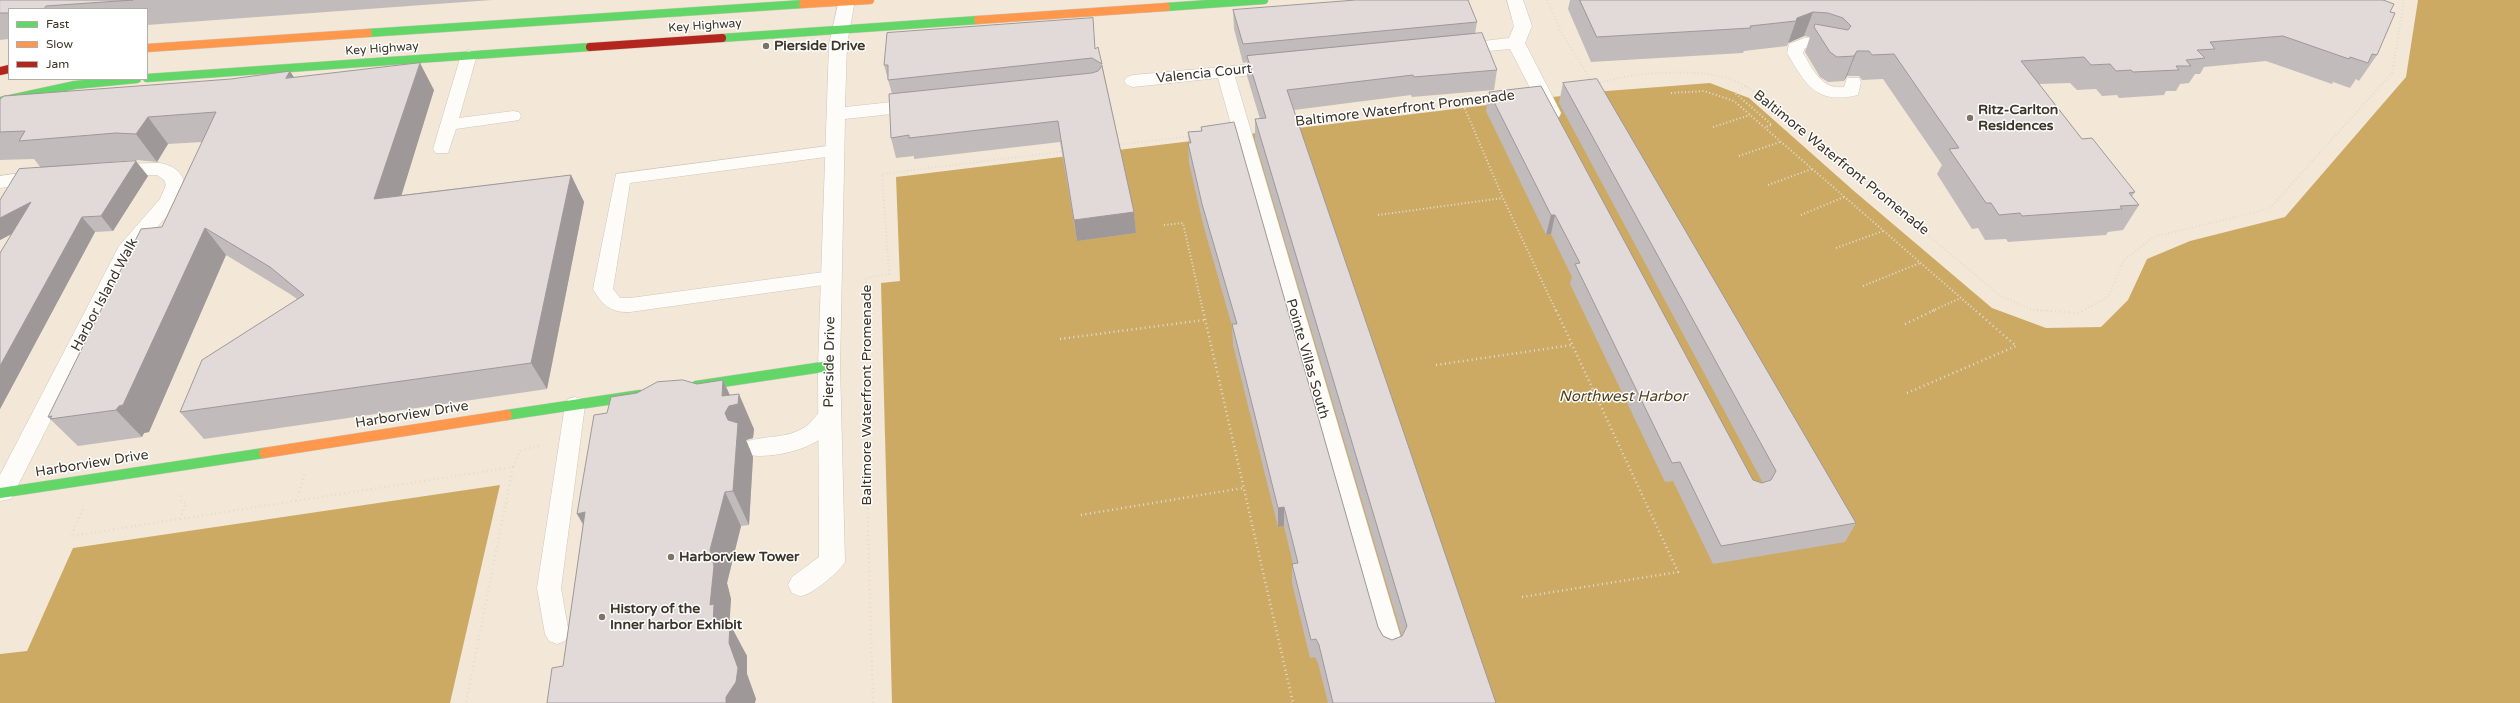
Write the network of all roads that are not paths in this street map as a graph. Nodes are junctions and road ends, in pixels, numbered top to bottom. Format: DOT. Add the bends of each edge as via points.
graph roads {
  1 [pos="870,0"];
  2 [pos="1264,0"];
  3 [pos="1515,0"];
  4 [pos="847,1"];
  5 [pos="841,29"];
  6 [pos="1516,43"];
  7 [pos="148,48"];
  8 [pos="1439,51"];
  9 [pos="1832,51"];
  10 [pos="469,55"];
  11 [pos="1296,65"];
  12 [pos="1225,72"];
  13 [pos="148,78"];
  14 [pos="126,80"];
  15 [pos="1133,81"];
  16 [pos="1853,82"];
  17 [pos="0,101"];
  18 [pos="937,103"];
  19 [pos="836,114"];
  20 [pos="513,116"];
  21 [pos="449,125"];
  22 [pos="1563,133"];
  23 [pos="442,149"];
  24 [pos="835,151"];
  25 [pos="91,172"];
  26 [pos="61,174"];
  27 [pos="0,182"];
  28 [pos="831,278"];
  29 [pos="829,366"];
  30 [pos="683,388"];
  31 [pos="651,393"];
  32 [pos="575,405"];
  33 [pos="830,412"];
  34 [pos="753,448"];
  35 [pos="2,493"];
  36 [pos="801,585"];
  37 [pos="557,634"];
  38 [pos="1390,645"];
  1 -- 4 [label="main road, Key Highway"];
  2 -- 5 [label="main road, Key Highway"];
  3 -- 6 [label="street" via="1523,26"];
  4 -- 5 [label="street, Pierside Drive"];
  4 -- 7 [label="main road, Key Highway"];
  5 -- 10 [label="main road, Key Highway"];
  5 -- 19 [label="street, Pierside Drive" via="838,44"];
  6 -- 8 [label="street"];
  6 -- 22 [label="street"];
  9 -- 16 [label="lane" via="1814,43 1800,43 1795,47 1795,52 1815,86 1826,92 1840,93 1852,91"];
  10 -- 13 [label="main road, Key Highway"];
  10 -- 21 [label="lane"];
  11 -- 12 [label="street, Valencia Court"];
  12 -- 15 [label="street, Valencia Court"];
  12 -- 38 [label="street, Pointe Villas South"];
  14 -- 17 [label="main road" via="75,85"];
  18 -- 19 [label="street"];
  19 -- 24 [label="street, Pierside Drive"];
  20 -- 21 [label="lane"];
  21 -- 23 [label="lane"];
  24 -- 28 [label="street, Pierside Drive"];
  24 -- 28 [label="lane" via="622,178 604,289 609,300 616,306"];
  25 -- 35 [label="street, Harbor Island Walk" via="160,169 174,176 176,186 168,202 129,246"];
  26 -- 27 [label="street"];
  28 -- 29 [label="street, Pierside Drive"];
  29 -- 30 [label="main road"];
  29 -- 33 [label="street, Pierside Drive"];
  31 -- 32 [label="main road, Harborview Drive"];
  32 -- 35 [label="main road, Harborview Drive"];
  32 -- 37 [label="lane" via="549,588"];
  33 -- 34 [label="lane" via="814,432 789,444"];
  33 -- 36 [label="street, Pierside Drive" via="832,562"];
}
